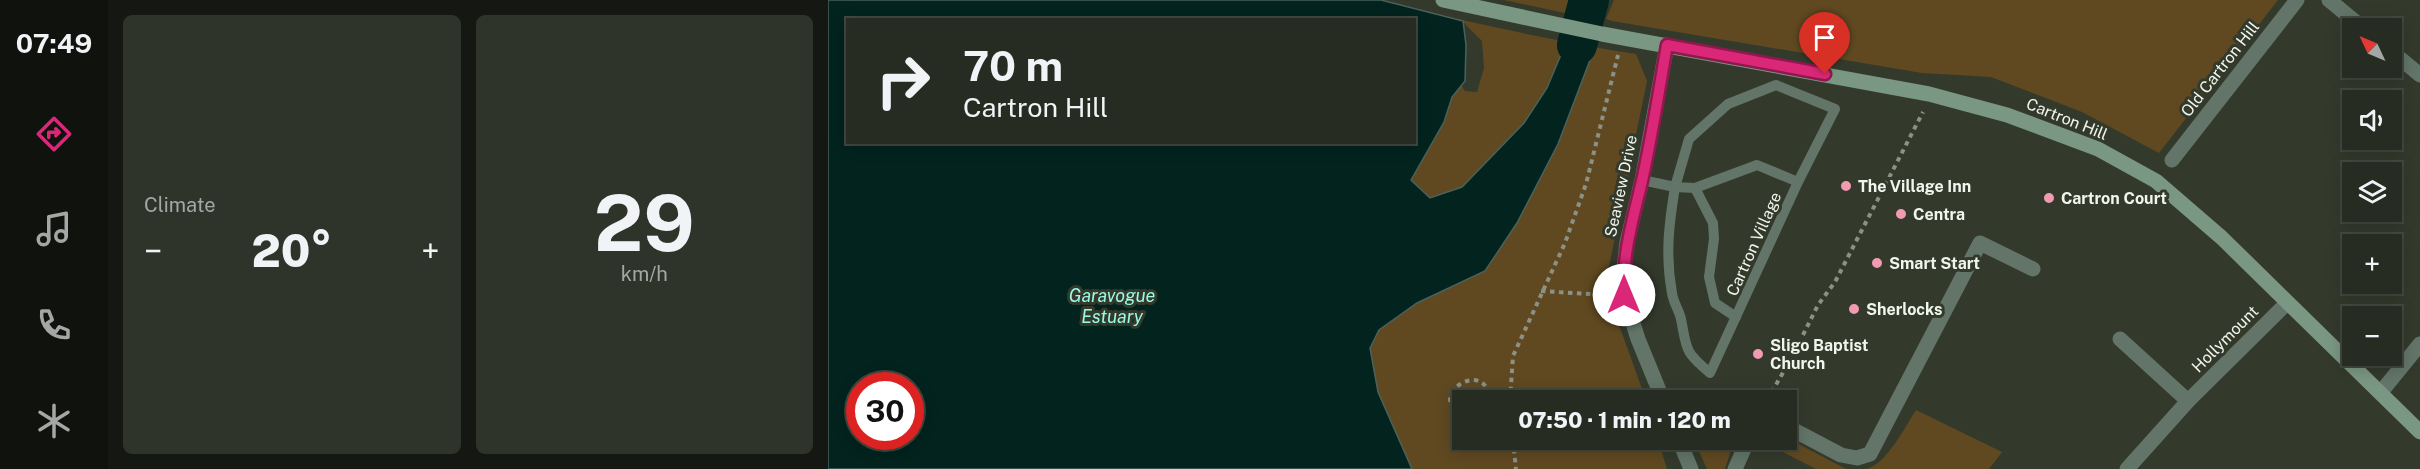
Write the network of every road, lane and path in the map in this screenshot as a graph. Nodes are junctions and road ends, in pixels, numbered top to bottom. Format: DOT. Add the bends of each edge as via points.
graph roads {
  1 [pos="1443,0"];
  2 [pos="2296,0"];
  3 [pos="2329,0"];
  4 [pos="2351,18"];
  5 [pos="1622,37"];
  6 [pos="1667,45"];
  7 [pos="2402,60"];
  8 [pos="2420,75"];
  9 [pos="1929,94"];
  10 [pos="2172,160"];
  11 [pos="1642,180"];
  12 [pos="1798,182"];
  13 [pos="1675,187"];
  14 [pos="1695,188"];
  15 [pos="2033,269"];
  16 [pos="1541,291"];
  17 [pos="1624,295"];
  18 [pos="2287,303"];
  19 [pos="1736,317"];
  20 [pos="1803,335"];
  21 [pos="2120,339"];
  22 [pos="2420,344"];
  23 [pos="1791,359"];
  24 [pos="1453,390"];
  25 [pos="1486,390"];
  26 [pos="1509,390"];
  27 [pos="1659,390"];
  28 [pos="1773,390"];
  29 [pos="2381,392"];
  30 [pos="2188,401"];
  31 [pos="1797,432"];
  32 [pos="2420,432"];
  33 [pos="1514,450"];
  34 [pos="1683,450"];
  35 [pos="1744,450"];
  36 [pos="1516,469"];
  37 [pos="1691,469"];
  38 [pos="1735,469"];
  39 [pos="2127,469"];
  1 -- 5 [label="main road, Cartron Hill"];
  2 -- 10 [label="street, Old Cartron Hill"];
  3 -- 4 [label="street"];
  5 -- 6 [label="main road, Cartron Hill"];
  5 -- 16 [label="path" via="1586,184 1565,243"];
  6 -- 9 [label="main road, Cartron Hill"];
  6 -- 11 [label="street, Seaview Drive"];
  7 -- 8 [label="street"];
  9 -- 18 [label="main road, Cartron Hill" via="2007,115 2098,149 2156,181 2222,238"];
  9 -- 20 [label="path" via="1923,114"];
  11 -- 13 [label="lane, Cartron Village"];
  11 -- 17 [label="street, Seaview Drive" via="1627,242"];
  12 -- 13 [label="lane, Cartron Village" via="1835,109 1776,85 1728,104 1689,139"];
  12 -- 14 [label="lane, Cartron Village" via="1757,165"];
  12 -- 19 [label="lane, Cartron Village"];
  13 -- 14 [label="lane, Cartron Village"];
  13 -- 19 [label="lane, Cartron Village" via="1667,233 1672,294 1692,358 1710,373"];
  14 -- 19 [label="lane, Cartron Village" via="1713,223 1709,277 1715,303"];
  15 -- 31 [label="street" via="1980,243 1870,454 1857,458 1841,454"];
  16 -- 17 [label="path"];
  16 -- 26 [label="path" via="1513,356"];
  17 -- 27 [label="street, Seaview Drive"];
  18 -- 29 [label="main road, Cartron Hill"];
  18 -- 30 [label="street, Hollymount"];
  21 -- 30 [label="street"];
  22 -- 29 [label="street"];
  23 -- 28 [label="path"];
  24 -- 25 [label="path" via="1468,380 1479,382"];
  29 -- 32 [label="main road, Cartron Hill"];
  30 -- 39 [label="street, Hollymount"];
  33 -- 36 [label="path"];
  34 -- 37 [label="street"];
  35 -- 38 [label="street"];
}
